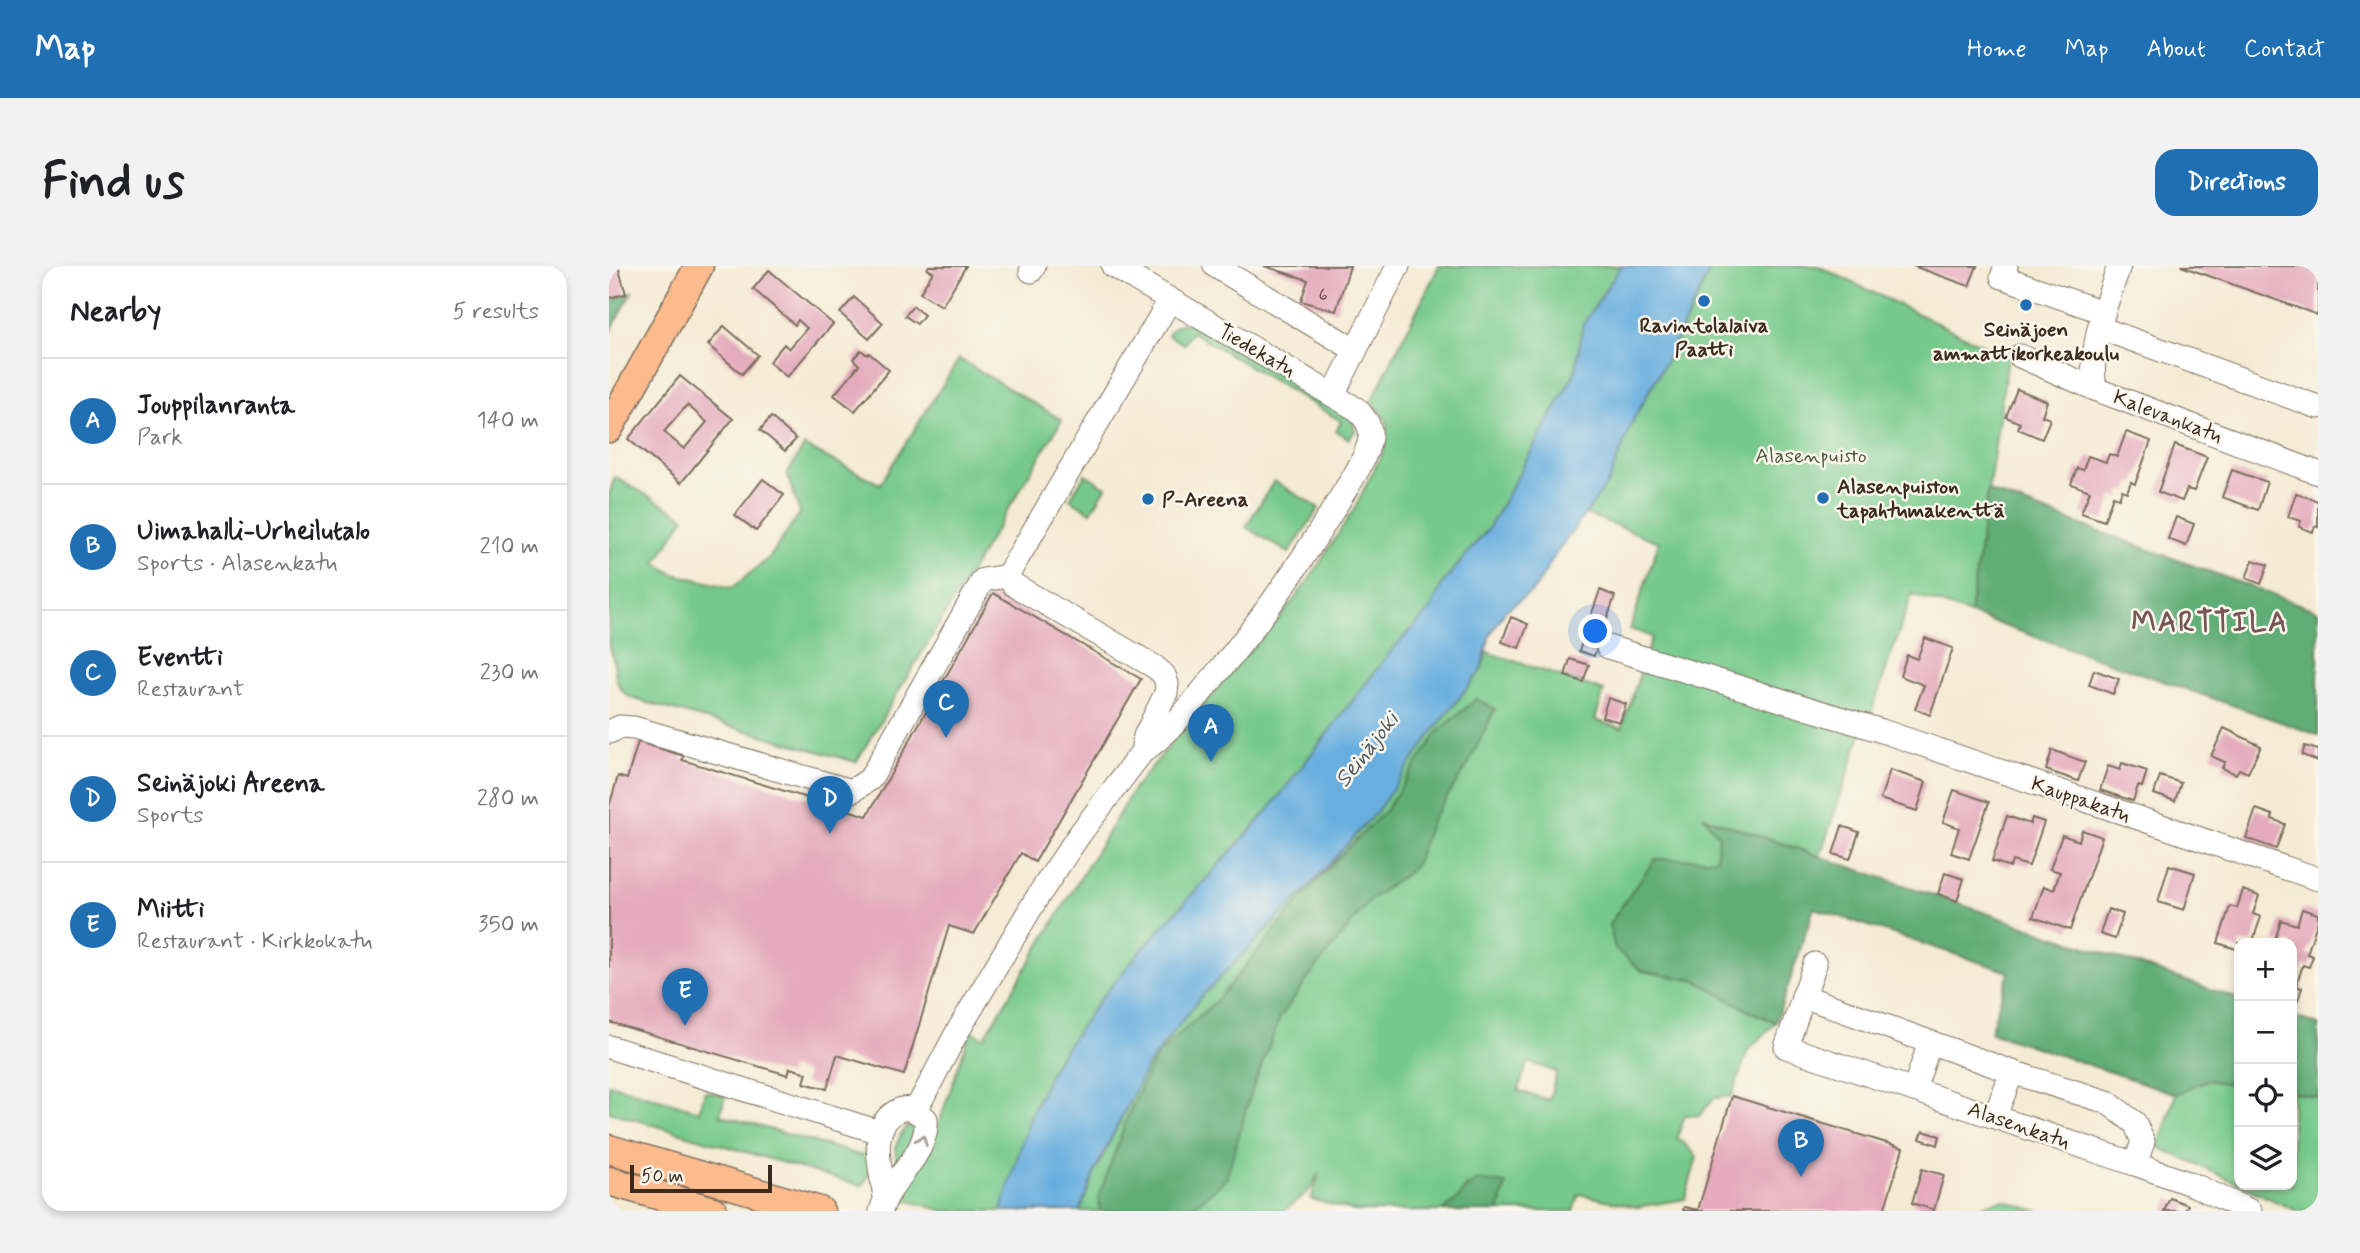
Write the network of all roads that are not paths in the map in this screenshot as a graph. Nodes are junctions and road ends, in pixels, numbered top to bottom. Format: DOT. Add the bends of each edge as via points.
graph roads {
  1 [pos="699,266"];
  2 [pos="1113,266"];
  3 [pos="1215,266"];
  4 [pos="1398,266"];
  5 [pos="2006,266"];
  6 [pos="2118,266"];
  7 [pos="1140,273"];
  8 [pos="1170,300"];
  9 [pos="2102,320"];
  10 [pos="1355,350"];
  11 [pos="2020,356"];
  12 [pos="2095,389"];
  13 [pos="1333,395"];
  14 [pos="2318,407"];
  15 [pos="609,428"];
  16 [pos="2318,473"];
  17 [pos="1007,576"];
  18 [pos="1608,648"];
  19 [pos="609,732"];
  20 [pos="1142,752"];
  21 [pos="2318,879"];
  22 [pos="1815,964"];
  23 [pos="1803,996"];
  24 [pos="1930,1042"];
  25 [pos="609,1047"];
  26 [pos="2012,1072"];
  27 [pos="1915,1090"];
  28 [pos="916,1110"];
  29 [pos="1995,1116"];
  30 [pos="879,1132"];
  31 [pos="609,1149"];
  32 [pos="2136,1164"];
  33 [pos="609,1181"];
  34 [pos="883,1204"];
  35 [pos="713,1211"];
  36 [pos="820,1211"];
  37 [pos="2250,1211"];
  1 -- 15 [label="main road"];
  2 -- 7 [label="street, Tiedekatu"];
  3 -- 10 [label="street"];
  4 -- 10 [label="street"];
  5 -- 9 [label="street" via="2002,276"];
  6 -- 9 [label="street"];
  7 -- 8 [label="street, Tiedekatu"];
  8 -- 13 [label="street, Tiedekatu"];
  8 -- 17 [label="street"];
  9 -- 12 [label="street" via="2094,359"];
  9 -- 14 [label="street"];
  10 -- 13 [label="street"];
  11 -- 12 [label="street, Kalevankatu"];
  12 -- 16 [label="street, Kalevankatu"];
  13 -- 20 [label="street, Tiedekatu" via="1358,410 1369,423 1371,436 1365,454 1317,537 1259,621 1202,693"];
  17 -- 19 [label="street" via="983,580 870,779 852,791 634,728"];
  17 -- 20 [label="street" via="1014,585 1164,675 1166,694"];
  18 -- 21 [label="street, Kauppakatu" via="1845,720"];
  20 -- 28 [label="street" via="1038,896"];
  22 -- 23 [label="street"];
  23 -- 24 [label="street"];
  23 -- 27 [label="street, Alasenkatu" via="1786,1047"];
  24 -- 26 [label="street"];
  24 -- 27 [label="street"];
  25 -- 30 [label="street"];
  26 -- 29 [label="street"];
  26 -- 32 [label="street" via="2107,1102 2134,1123 2143,1142"];
  27 -- 29 [label="street, Alasenkatu"];
  28 -- 30 [label="street" via="903,1108 891,1114"];
  34 -- 28 [label="street, one-way" via="927,1131 926,1119"];
  29 -- 32 [label="street, Alasenkatu"];
  30 -- 34 [label="street"];
  31 -- 36 [label="main road"];
  32 -- 37 [label="street, Alasenkatu"];
  33 -- 35 [label="main road"];
}
